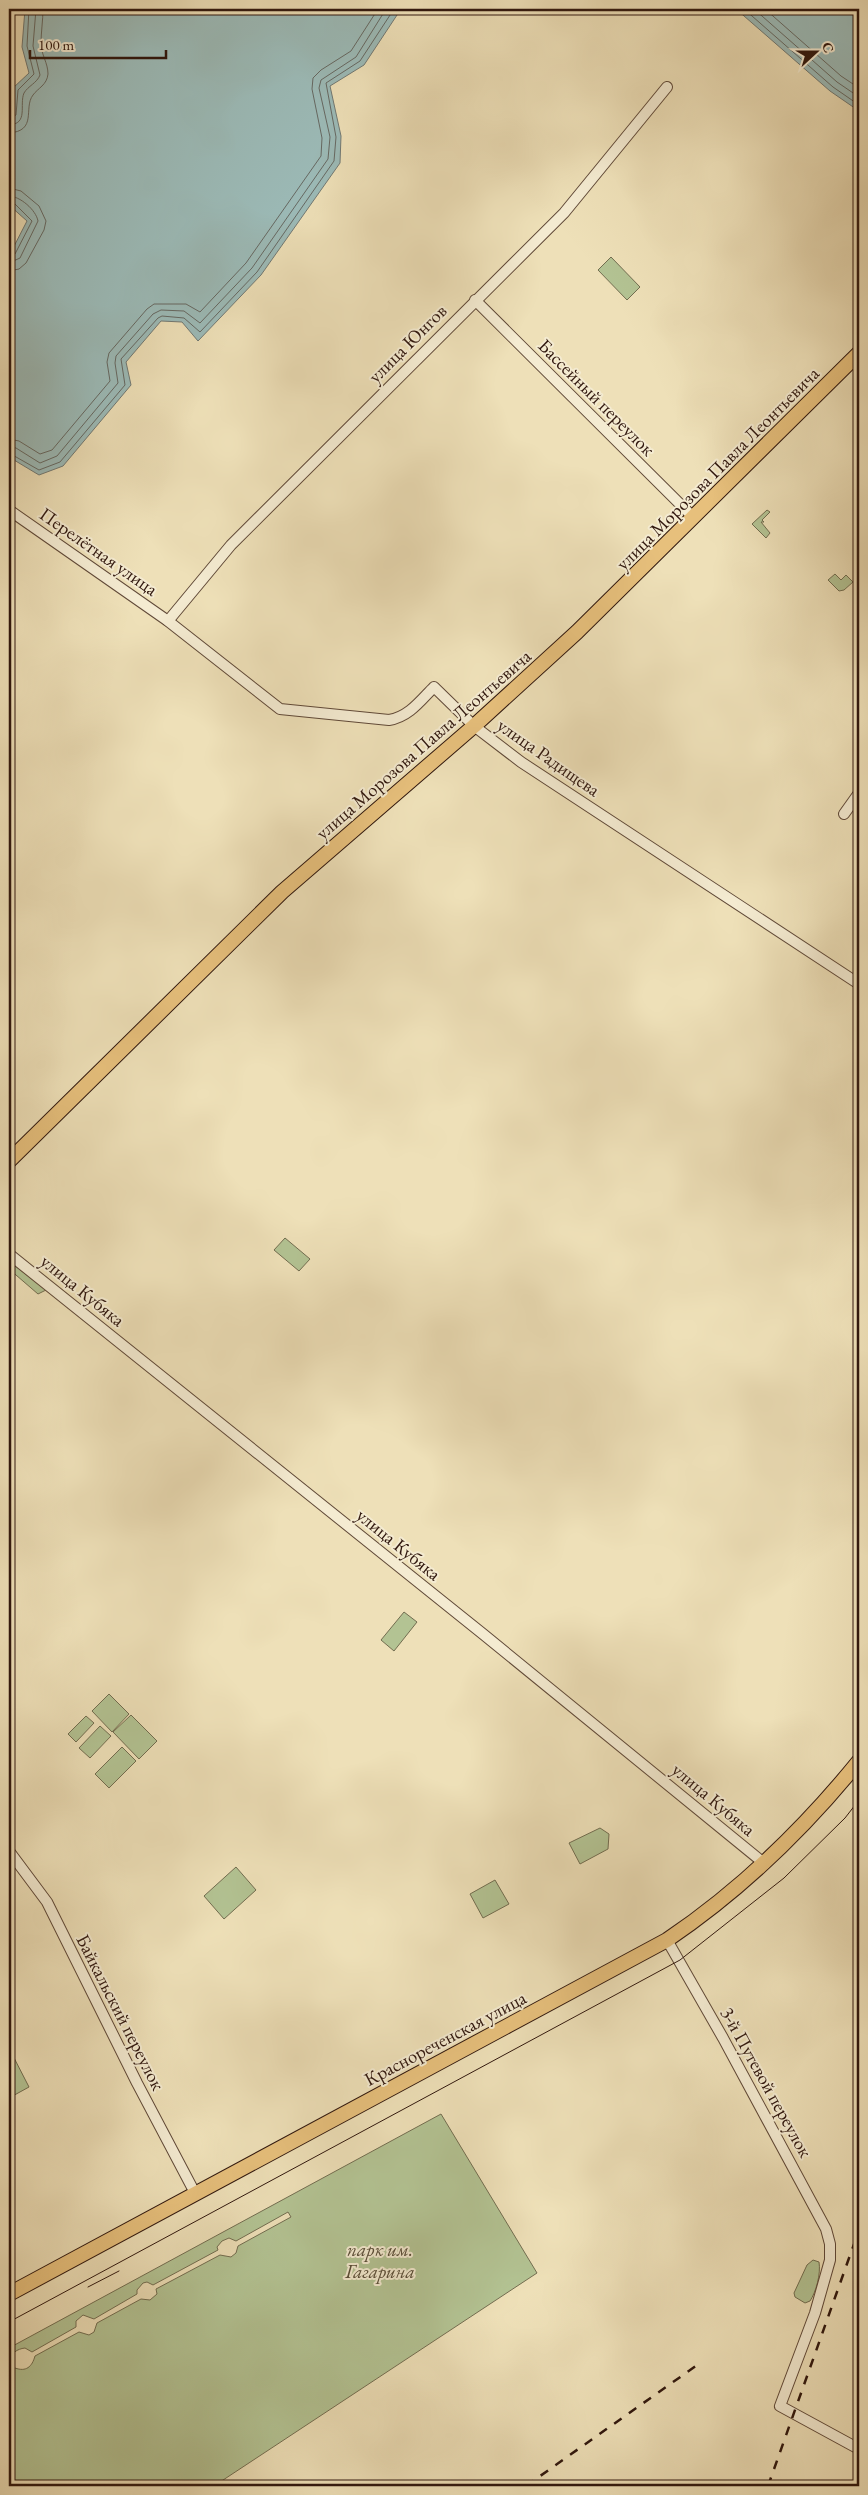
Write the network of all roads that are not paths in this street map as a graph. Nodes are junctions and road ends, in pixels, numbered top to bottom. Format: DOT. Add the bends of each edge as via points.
graph roads {
  1 [pos="667,86"];
  2 [pos="475,300"];
  3 [pos="859,353"];
  4 [pos="9,510"];
  5 [pos="694,518"];
  6 [pos="168,621"];
  7 [pos="474,726"];
  8 [pos="859,794"];
  9 [pos="844,814"];
  10 [pos="859,984"];
  11 [pos="9,1161"];
  12 [pos="9,1254"];
  13 [pos="859,1761"];
  14 [pos="9,1851"];
  15 [pos="765,1864"];
  16 [pos="667,1940"];
  17 [pos="194,2193"];
  18 [pos="9,2294"];
  19 [pos="859,2449"];
  1 -- 2 [label="street, улица Юнгов" via="564,213"];
  2 -- 5 [label="street, Бассейный переулок"];
  2 -- 6 [label="street, улица Юнгов" via="231,545"];
  3 -- 5 [label="main road, улица Морозова Павла Леонтьевича"];
  4 -- 6 [label="street, Перелётная улица"];
  5 -- 7 [label="main road, улица Морозова Павла Леонтьевича"];
  6 -- 7 [label="street, улица Радищева" via="280,709 390,720 404,716 434,687"];
  7 -- 10 [label="street, улица Радищева" via="521,762"];
  7 -- 11 [label="main road, улица Морозова Павла Леонтьевича" via="282,892"];
  8 -- 9 [label="street"];
  12 -- 15 [label="street, улица Кубяка"];
  13 -- 15 [label="main road, Краснореченская улица" via="828,1799"];
  14 -- 17 [label="street, Байкальский переулок" via="47,1902"];
  15 -- 16 [label="main road, Краснореченская улица" via="706,1913"];
  16 -- 17 [label="main road, Краснореченская улица"];
  16 -- 19 [label="street, 3-й Путевой переулок" via="767,2118 826,2229 830,2244 830,2260 814,2313 780,2406"];
  17 -- 18 [label="main road, Краснореченская улица"];
}
